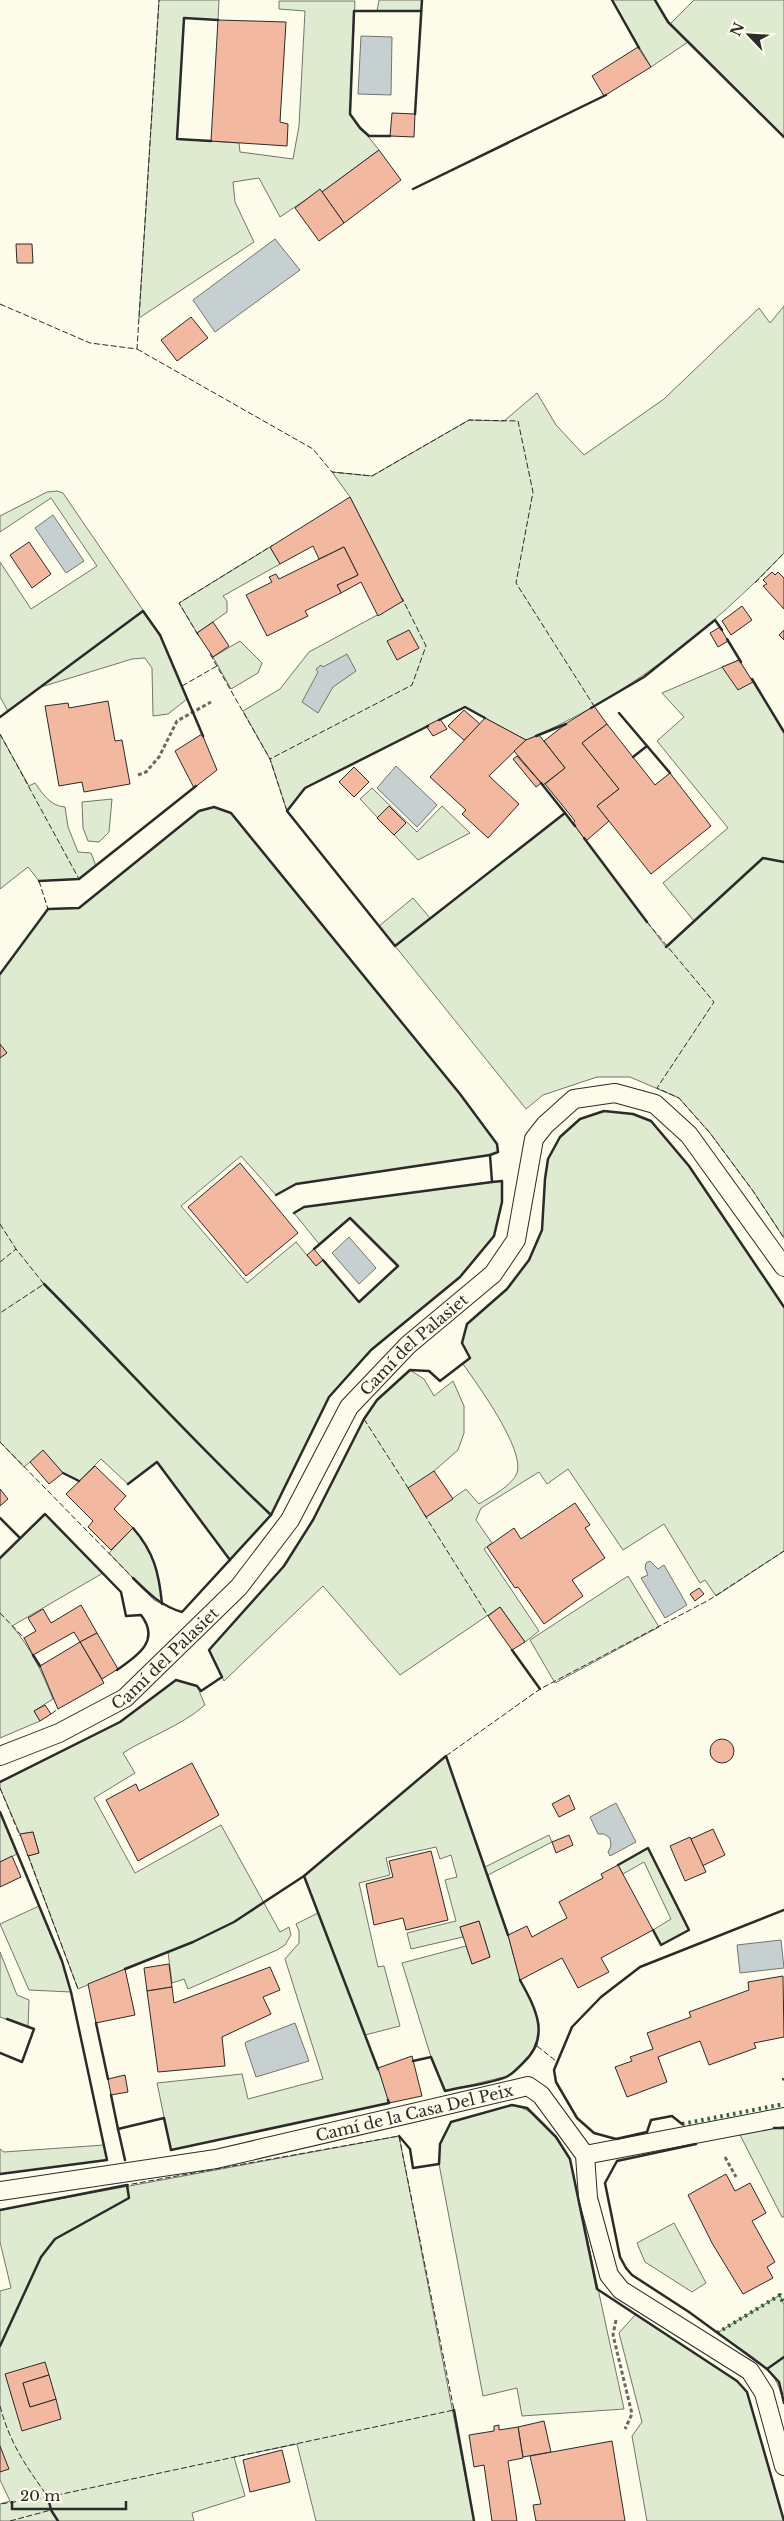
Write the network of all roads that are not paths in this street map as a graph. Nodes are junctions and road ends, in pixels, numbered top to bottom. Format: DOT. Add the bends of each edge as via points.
graph roads {
  1 [pos="784,1268"];
  2 [pos="0,1756"];
  3 [pos="784,2117"];
  4 [pos="586,2155"];
  5 [pos="0,2191"];
  6 [pos="784,2466"];
  1 -- 2 [label="lane, Camí del Palasiet" via="689,1135 655,1104 615,1093 574,1100 534,1139 516,1240 493,1274 408,1345 349,1407 290,1520 239,1587 125,1698 59,1733"];
  3 -- 4 [label="lane"];
  4 -- 5 [label="lane, Camí de la Casa Del Peix" via="541,2096 528,2086 216,2159"];
  4 -- 6 [label="lane" via="588,2198 609,2275 622,2290 750,2371 764,2393"];
}
